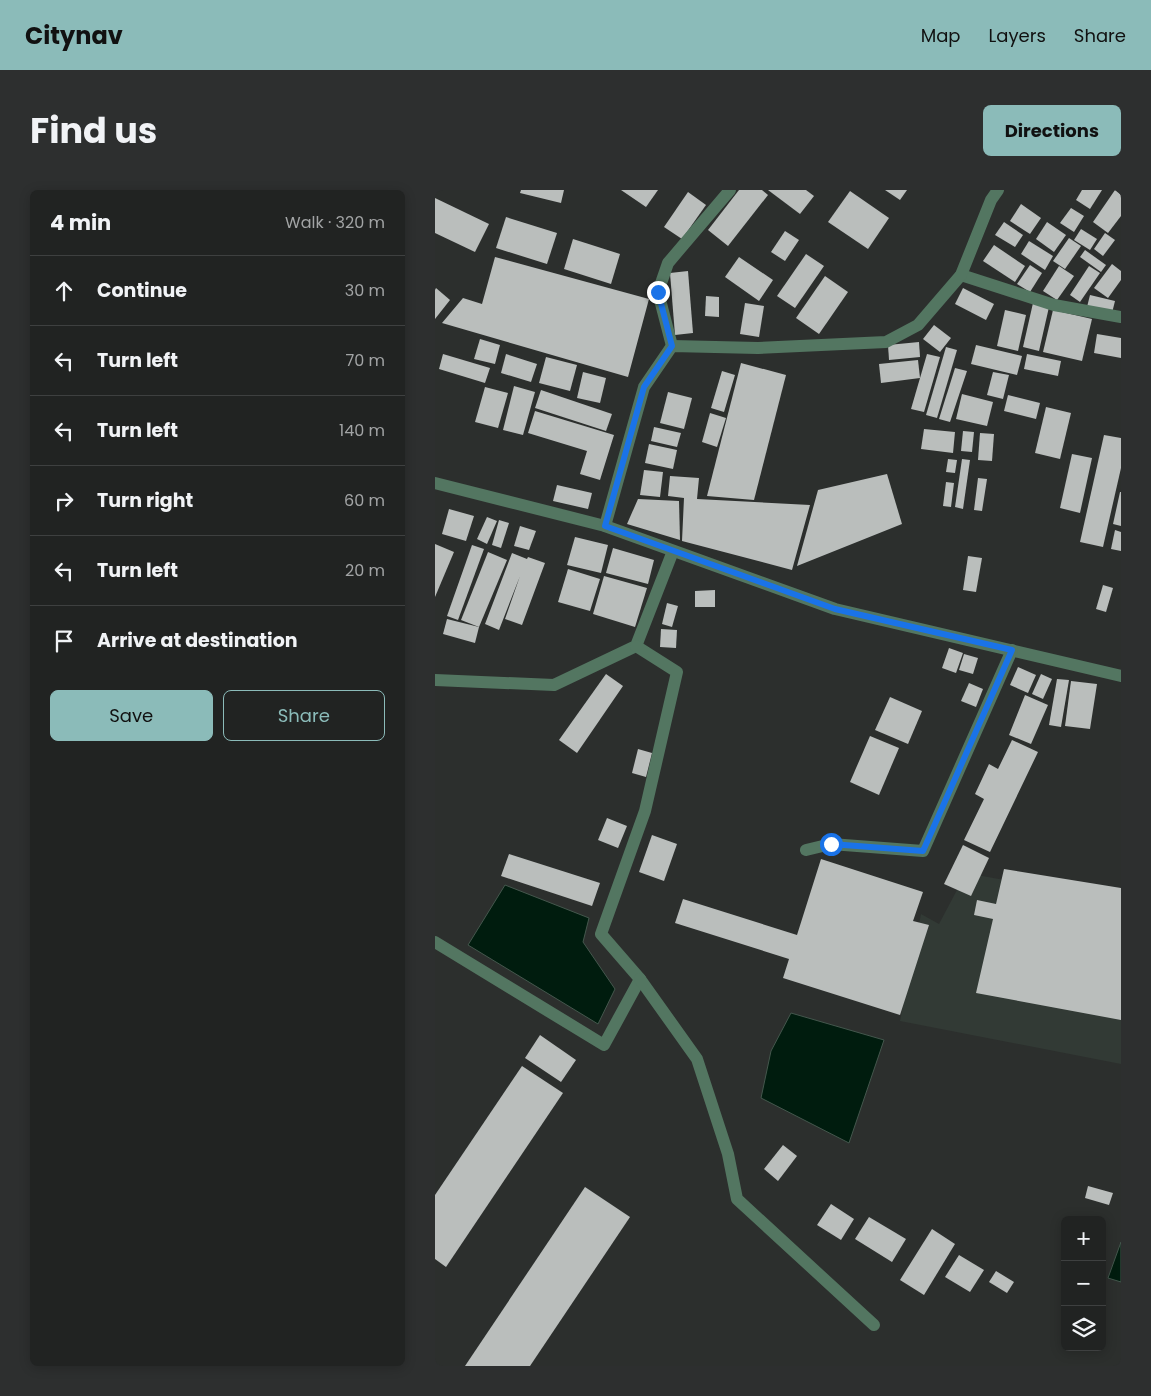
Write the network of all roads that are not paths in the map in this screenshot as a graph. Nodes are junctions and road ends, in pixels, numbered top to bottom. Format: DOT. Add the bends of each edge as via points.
graph roads {
  1 [pos="730,190"];
  2 [pos="998,190"];
  3 [pos="961,275"];
  4 [pos="1121,317"];
  5 [pos="672,346"];
  6 [pos="435,483"];
  7 [pos="605,526"];
  8 [pos="673,550"];
  9 [pos="636,646"];
  10 [pos="1012,650"];
  11 [pos="1121,676"];
  12 [pos="435,680"];
  13 [pos="806,850"];
  14 [pos="435,942"];
  15 [pos="640,980"];
  16 [pos="874,1325"];
  1 -- 5 [label="street" via="668,263 658,292"];
  2 -- 3 [label="street"];
  3 -- 4 [label="street" via="1054,305"];
  3 -- 5 [label="street" via="918,325 886,342 758,348"];
  5 -- 7 [label="street" via="644,387"];
  6 -- 7 [label="street"];
  7 -- 8 [label="street"];
  8 -- 9 [label="street"];
  8 -- 10 [label="street" via="835,609"];
  9 -- 12 [label="street" via="554,685"];
  9 -- 15 [label="street" via="677,672 645,811 601,934"];
  10 -- 11 [label="street"];
  10 -- 13 [label="street" via="923,851 831,844"];
  14 -- 15 [label="street" via="604,1045"];
  15 -- 16 [label="street" via="697,1059 728,1154 737,1199"];
}
